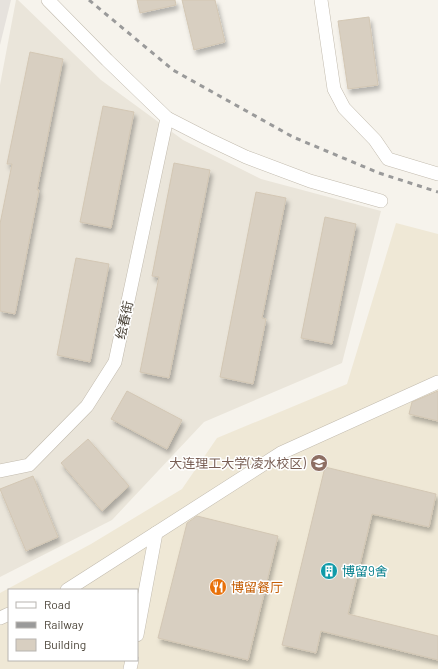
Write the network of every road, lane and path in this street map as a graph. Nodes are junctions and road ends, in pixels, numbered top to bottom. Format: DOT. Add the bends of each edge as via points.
graph roads {
  1 [pos="48,0"];
  2 [pos="321,0"];
  3 [pos="167,118"];
  4 [pos="438,174"];
  5 [pos="381,201"];
  6 [pos="438,382"];
  7 [pos="0,471"];
  8 [pos="156,533"];
  9 [pos="69,589"];
  10 [pos="138,630"];
  1 -- 3 [label="street"];
  2 -- 4 [label="street" via="334,89 344,108 375,140 388,159"];
  3 -- 5 [label="street" via="246,157 310,181"];
  3 -- 7 [label="street, 绘春街" via="115,362 87,406 29,465"];
  6 -- 8 [label="street" via="281,453"];
  8 -- 9 [label="street"];
  8 -- 10 [label="street"];
}
